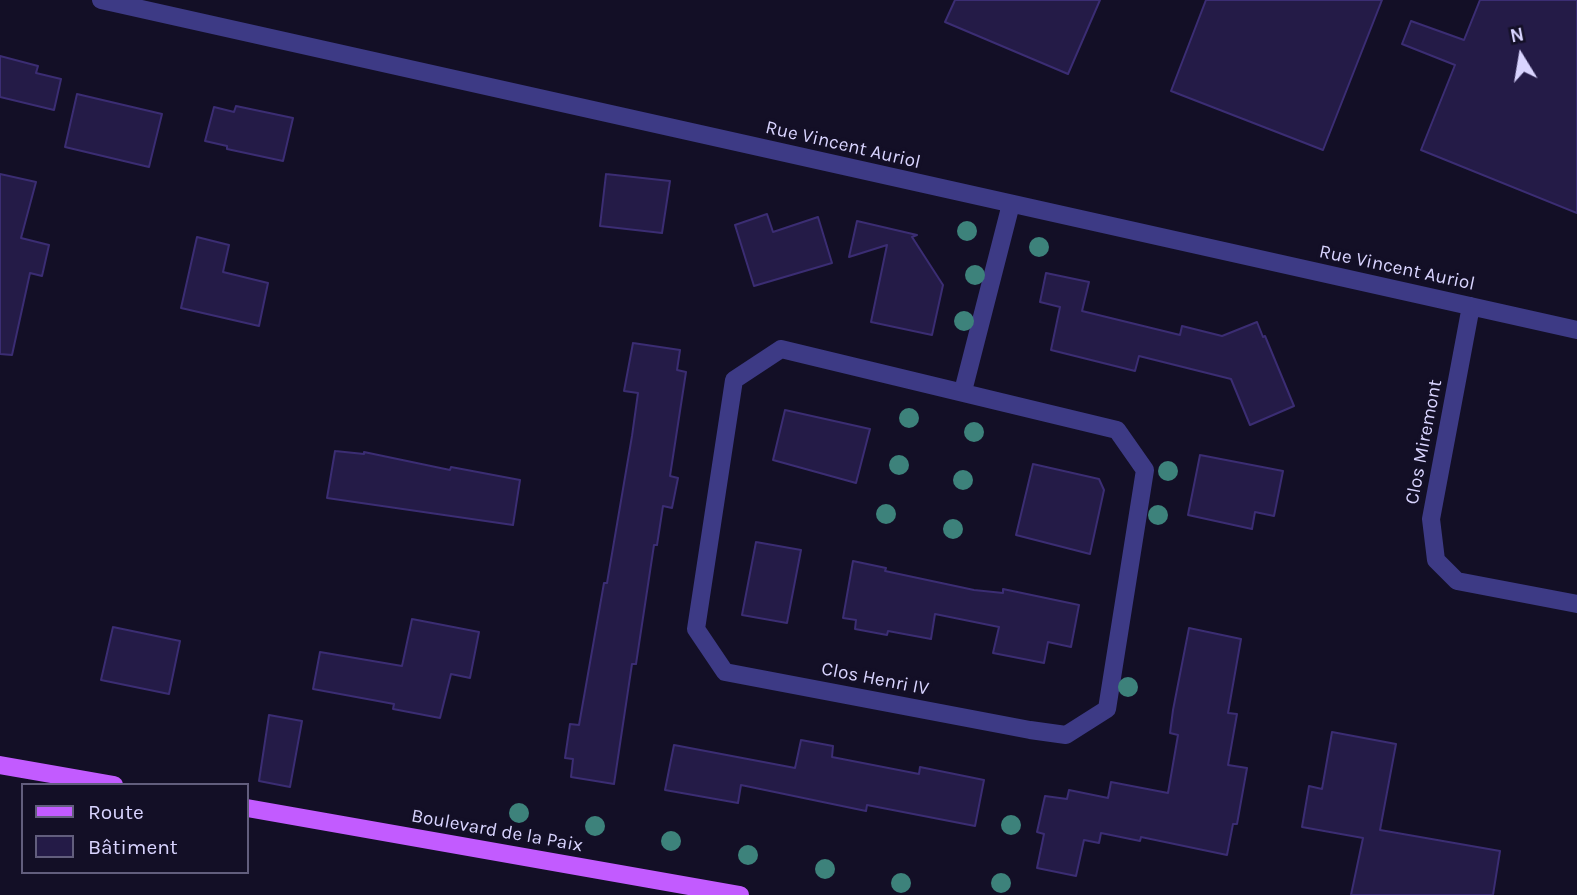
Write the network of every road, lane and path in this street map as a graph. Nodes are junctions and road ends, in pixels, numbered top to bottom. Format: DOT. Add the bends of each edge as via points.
graph roads {
  1 [pos="101,0"];
  2 [pos="1011,204"];
  3 [pos="1471,306"];
  4 [pos="1577,330"];
  5 [pos="963,391"];
  6 [pos="1577,604"];
  7 [pos="0,765"];
  8 [pos="103,783"];
  9 [pos="248,808"];
  10 [pos="740,895"];
  1 -- 2 [label="street, Rue Vincent Auriol"];
  2 -- 3 [label="street, Rue Vincent Auriol"];
  2 -- 5 [label="street"];
  3 -- 4 [label="street, Rue Vincent Auriol"];
  3 -- 6 [label="street, Clos Miremont" via="1431,519 1436,560 1457,581"];
  5 -- 5 [label="street, Clos Henri IV" via="781,349 734,380 696,629 725,672 1066,735 1107,709 1145,470 1117,430"];
  7 -- 8 [label="main road"];
  9 -- 10 [label="main road, Boulevard de la Paix"];
}
